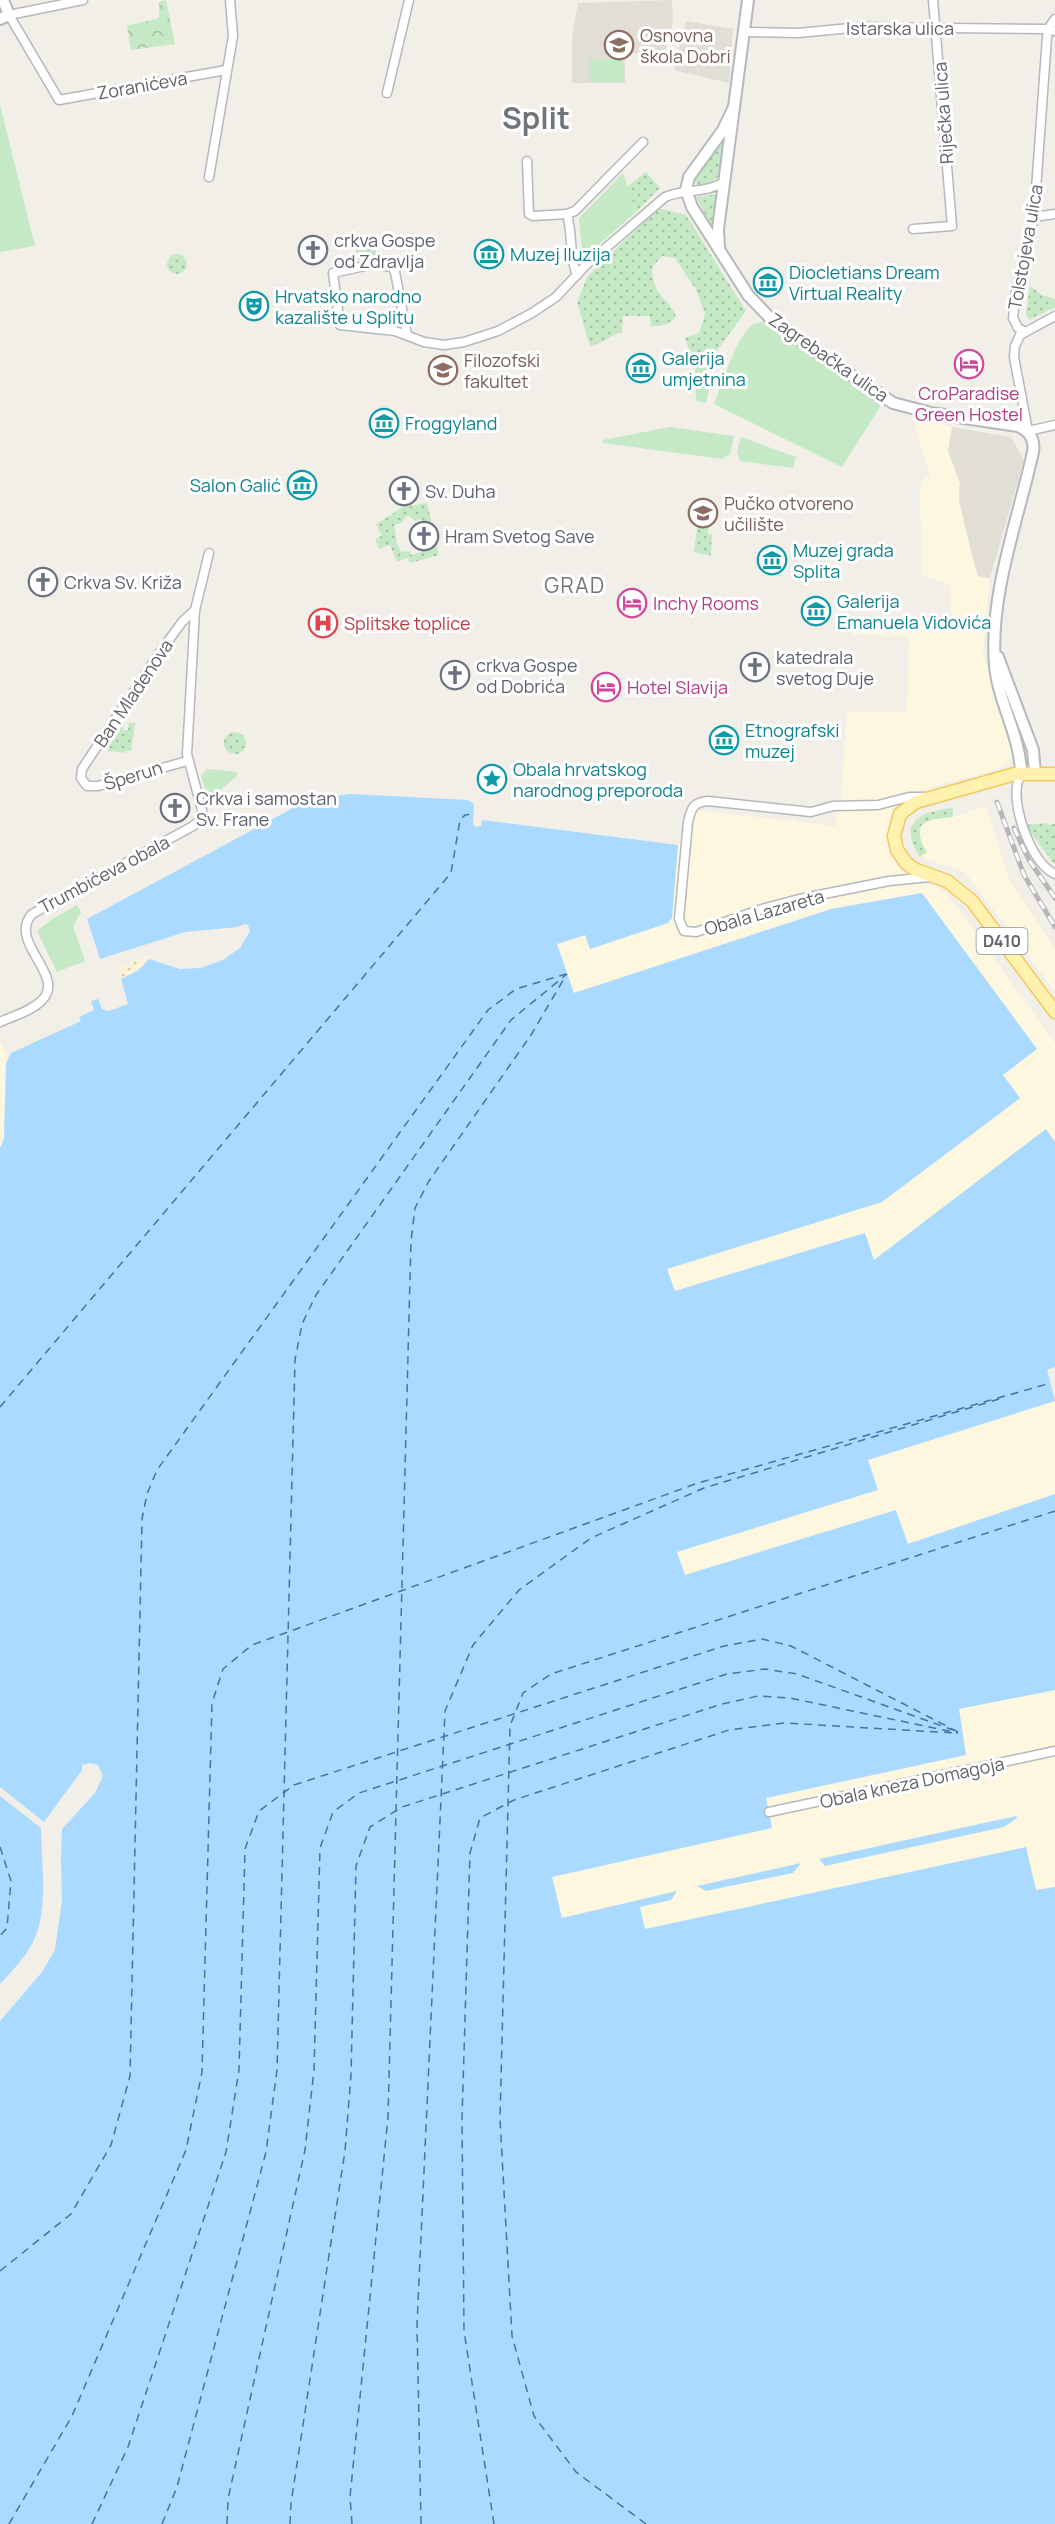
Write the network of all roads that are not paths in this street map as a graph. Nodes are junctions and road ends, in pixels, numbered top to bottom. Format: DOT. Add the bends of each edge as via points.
graph roads {
  1 [pos="3,0"];
  2 [pos="83,0"];
  3 [pos="230,0"];
  4 [pos="409,0"];
  5 [pos="748,0"];
  6 [pos="933,0"];
  7 [pos="4,17"];
  8 [pos="1055,19"];
  9 [pos="937,28"];
  10 [pos="1052,30"];
  11 [pos="744,32"];
  12 [pos="226,70"];
  13 [pos="387,93"];
  14 [pos="733,109"];
  15 [pos="643,142"];
  16 [pos="527,161"];
  17 [pos="210,177"];
  18 [pos="724,182"];
  19 [pos="686,190"];
  20 [pos="567,214"];
  21 [pos="1055,214"];
  22 [pos="1034,218"];
  23 [pos="913,229"];
  24 [pos="720,255"];
  25 [pos="578,275"];
  26 [pos="1055,316"];
  27 [pos="1024,331"];
  28 [pos="407,335"];
  29 [pos="1055,425"];
  30 [pos="1028,431"];
  31 [pos="209,553"];
  32 [pos="195,610"];
  33 [pos="995,649"];
  34 [pos="187,760"];
  35 [pos="1022,773"];
  36 [pos="1035,773"];
  37 [pos="1055,774"];
  38 [pos="82,781"];
  39 [pos="932,797"];
  40 [pos="1055,874"];
  41 [pos="941,878"];
  42 [pos="1055,1012"];
  43 [pos="0,1022"];
  44 [pos="1055,1751"];
  45 [pos="769,1812"];
  1 -- 7 [label="street"];
  2 -- 7 [label="street"];
  3 -- 12 [label="street" via="234,26"];
  4 -- 13 [label="street"];
  5 -- 11 [label="street"];
  6 -- 9 [label="street, Riječka ulica"];
  7 -- 12 [label="street, Zoranićeva" via="59,100"];
  8 -- 10 [label="street"];
  9 -- 10 [label="street, Istarska ulica"];
  9 -- 11 [label="street, Istarska ulica"];
  9 -- 23 [label="street, Riječka ulica" via="952,226"];
  10 -- 22 [label="street, Tolstojeva ulica"];
  11 -- 14 [label="street"];
  12 -- 17 [label="street"];
  14 -- 18 [label="street"];
  14 -- 19 [label="street" via="723,130 689,177"];
  15 -- 20 [label="street" via="581,207"];
  16 -- 20 [label="street" via="529,214"];
  18 -- 19 [label="street" via="707,189"];
  18 -- 24 [label="street" via="718,229"];
  19 -- 24 [label="street, Zagrebačka ulica"];
  19 -- 25 [label="street" via="660,200"];
  20 -- 25 [label="street"];
  21 -- 22 [label="street"];
  22 -- 27 [label="street, Tolstojeva ulica" via="1013,318"];
  24 -- 30 [label="street, Zagrebačka ulica" via="747,295 771,319 893,403 931,413 1012,424"];
  25 -- 28 [label="street" via="545,305 486,336 444,345"];
  26 -- 27 [label="street"];
  27 -- 30 [label="street, Tolstojeva ulica" via="1017,340 1014,357"];
  28 -- 28 [label="street" via="394,269 382,264 333,273 340,325"];
  29 -- 30 [label="street"];
  30 -- 33 [label="street" via="1034,448 998,605"];
  31 -- 32 [label="street"];
  32 -- 34 [label="street"];
  32 -- 38 [label="street, Ban Mladenova" via="182,622 82,769"];
  33 -- 35 [label="street" via="996,673 1019,747"];
  33 -- 36 [label="street" via="1027,733"];
  34 -- 38 [label="street, Šperun" via="98,786 87,786"];
  34 -- 43 [label="street, Trumbićeva obala" via="203,815 199,822 27,919 25,932 48,980 47,995"];
  35 -- 36 [label="main road, D410"];
  35 -- 39 [label="main road, D410"];
  35 -- 40 [label="street" via="1017,786 1020,820 1042,864"];
  36 -- 37 [label="main road, D410"];
  39 -- 41 [label="main road, D410" via="903,810 896,825 895,841 899,855 910,867"];
  39 -- 41 [label="street, Obala Lazareta" via="909,797 878,805 833,806 811,812 699,802 690,811 681,926 687,932 699,932 765,908 817,895 909,878"];
  41 -- 42 [label="main road, D410" via="972,901"];
  44 -- 45 [label="street, Obala kneza Domagoja"];
}
